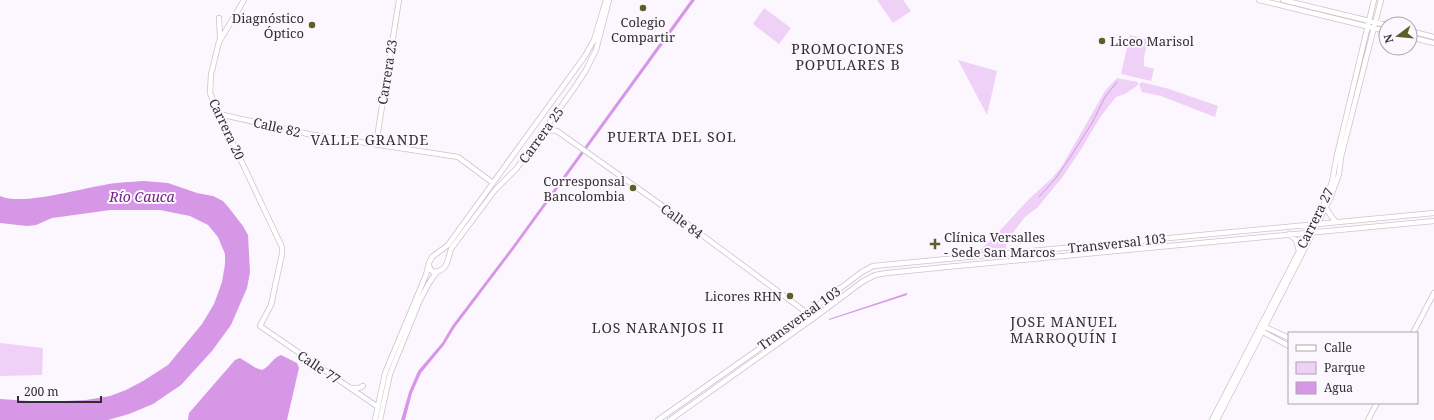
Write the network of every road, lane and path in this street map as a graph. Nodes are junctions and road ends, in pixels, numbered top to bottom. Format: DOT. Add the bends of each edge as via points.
graph roads {
  1 [pos="244,0"];
  2 [pos="399,0"];
  3 [pos="606,0"];
  4 [pos="609,0"];
  5 [pos="1259,0"];
  6 [pos="1283,0"];
  7 [pos="1374,0"];
  8 [pos="1381,0"];
  9 [pos="219,18"];
  10 [pos="1369,24"];
  11 [pos="1374,25"];
  12 [pos="1378,25"];
  13 [pos="1378,27"];
  14 [pos="1418,33"];
  15 [pos="1434,37"];
  16 [pos="1418,39"];
  17 [pos="220,40"];
  18 [pos="1434,43"];
  19 [pos="566,81"];
  20 [pos="575,87"];
  21 [pos="219,114"];
  22 [pos="554,117"];
  23 [pos="557,131"];
  24 [pos="543,132"];
  25 [pos="376,144"];
  26 [pos="514,154"];
  27 [pos="522,161"];
  28 [pos="493,183"];
  29 [pos="1326,208"];
  30 [pos="1434,213"];
  31 [pos="1434,221"];
  32 [pos="1336,222"];
  33 [pos="1328,223"];
  34 [pos="1316,224"];
  35 [pos="1330,231"];
  36 [pos="1311,232"];
  37 [pos="1289,234"];
  38 [pos="1156,240"];
  39 [pos="1144,241"];
  40 [pos="1157,247"];
  41 [pos="1146,248"];
  42 [pos="440,252"];
  43 [pos="1299,252"];
  44 [pos="448,257"];
  45 [pos="944,260"];
  46 [pos="933,261"];
  47 [pos="429,265"];
  48 [pos="946,267"];
  49 [pos="934,269"];
  50 [pos="437,272"];
  51 [pos="1434,293"];
  52 [pos="807,313"];
  53 [pos="260,326"];
  54 [pos="788,327"];
  55 [pos="1267,328"];
  56 [pos="1414,332"];
  57 [pos="1264,333"];
  58 [pos="792,334"];
  59 [pos="772,338"];
  60 [pos="1288,338"];
  61 [pos="777,344"];
  62 [pos="1288,345"];
  63 [pos="363,386"];
  64 [pos="350,388"];
  65 [pos="1376,404"];
  66 [pos="378,407"];
  67 [pos="375,420"];
  68 [pos="380,420"];
  69 [pos="658,420"];
  70 [pos="670,420"];
  71 [pos="1212,420"];
  72 [pos="1217,420"];
  73 [pos="1368,420"];
  1 -- 17 [label="street, Carrera 20"];
  2 -- 25 [label="street, Carrera 23"];
  3 -- 19 [label="street, Carrera 25" via="594,40"];
  4 -- 20 [label="street, Carrera 25" via="596,50"];
  5 -- 10 [label="street"];
  6 -- 10 [label="street"];
  7 -- 10 [label="street, Carrera 27"];
  8 -- 11 [label="street, Carrera 27"];
  9 -- 17 [label="street"];
  10 -- 11 [label="street"];
  10 -- 34 [label="street, Carrera 27" via="1332,182"];
  11 -- 12 [label="street"];
  11 -- 13 [label="street"];
  11 -- 29 [label="street, Carrera 27" via="1339,174"];
  14 -- 15 [label="street"];
  16 -- 18 [label="street"];
  17 -- 21 [label="street, Carrera 20" via="210,81 210,93"];
  19 -- 20 [label="street" via="573,79"];
  19 -- 26 [label="street, Carrera 25"];
  20 -- 22 [label="street, Carrera 25"];
  21 -- 25 [label="street, Calle 82" via="308,134"];
  21 -- 53 [label="street, Carrera 20" via="283,250 271,305"];
  22 -- 23 [label="street"];
  22 -- 24 [label="street, Carrera 25"];
  23 -- 24 [label="street"];
  23 -- 52 [label="street, Calle 84"];
  24 -- 27 [label="street, Carrera 25"];
  25 -- 28 [label="street, Calle 82" via="458,157"];
  26 -- 27 [label="street" via="515,162"];
  26 -- 28 [label="street, Carrera 25"];
  27 -- 44 [label="street, Carrera 25" via="495,190 451,249"];
  28 -- 42 [label="street, Carrera 25" via="448,245"];
  29 -- 32 [label="street"];
  29 -- 34 [label="street, Carrera 27"];
  30 -- 32 [label="street, Transversal 103"];
  31 -- 35 [label="street, Transversal 103"];
  32 -- 33 [label="street, Transversal 103"];
  33 -- 34 [label="street, Transversal 103"];
  33 -- 35 [label="street" via="1326,228"];
  34 -- 36 [label="street, Carrera 27"];
  34 -- 38 [label="street, Transversal 103"];
  35 -- 36 [label="street, Transversal 103"];
  36 -- 37 [label="street, Transversal 103"];
  36 -- 43 [label="street, Carrera 27"];
  36 -- 55 [label="street, Carrera 27"];
  37 -- 40 [label="street, Transversal 103"];
  37 -- 43 [label="street" via="1296,240"];
  38 -- 39 [label="street, Transversal 103"];
  38 -- 40 [label="street" via="1153,244"];
  39 -- 41 [label="street" via="1149,244"];
  39 -- 45 [label="street, Transversal 103"];
  40 -- 41 [label="street, Transversal 103"];
  41 -- 48 [label="street, Transversal 103"];
  42 -- 44 [label="street" via="445,252"];
  42 -- 47 [label="street" via="433,256"];
  43 -- 71 [label="street, Carrera 27"];
  44 -- 50 [label="street" via="446,265"];
  45 -- 46 [label="street, Transversal 103"];
  45 -- 48 [label="street" via="942,264"];
  46 -- 49 [label="street" via="937,265"];
  46 -- 52 [label="street, Transversal 103" via="868,268"];
  47 -- 50 [label="street" via="431,270"];
  47 -- 66 [label="street" via="385,373"];
  48 -- 49 [label="street, Transversal 103"];
  49 -- 58 [label="street, Transversal 103" via="870,277"];
  50 -- 68 [label="street" via="420,300 390,374"];
  51 -- 56 [label="street"];
  52 -- 54 [label="street, Transversal 103"];
  53 -- 64 [label="street, Calle 77"];
  54 -- 58 [label="street" via="786,333"];
  54 -- 59 [label="street, Transversal 103"];
  55 -- 57 [label="street, Carrera 27"];
  55 -- 60 [label="street"];
  57 -- 62 [label="street"];
  57 -- 72 [label="street, Carrera 27"];
  58 -- 61 [label="street, Transversal 103"];
  59 -- 61 [label="street" via="777,339"];
  59 -- 69 [label="street, Transversal 103"];
  61 -- 70 [label="street, Transversal 103"];
  63 -- 64 [label="street"];
  64 -- 66 [label="street, Calle 77"];
  65 -- 73 [label="street"];
  66 -- 67 [label="street"];
}
